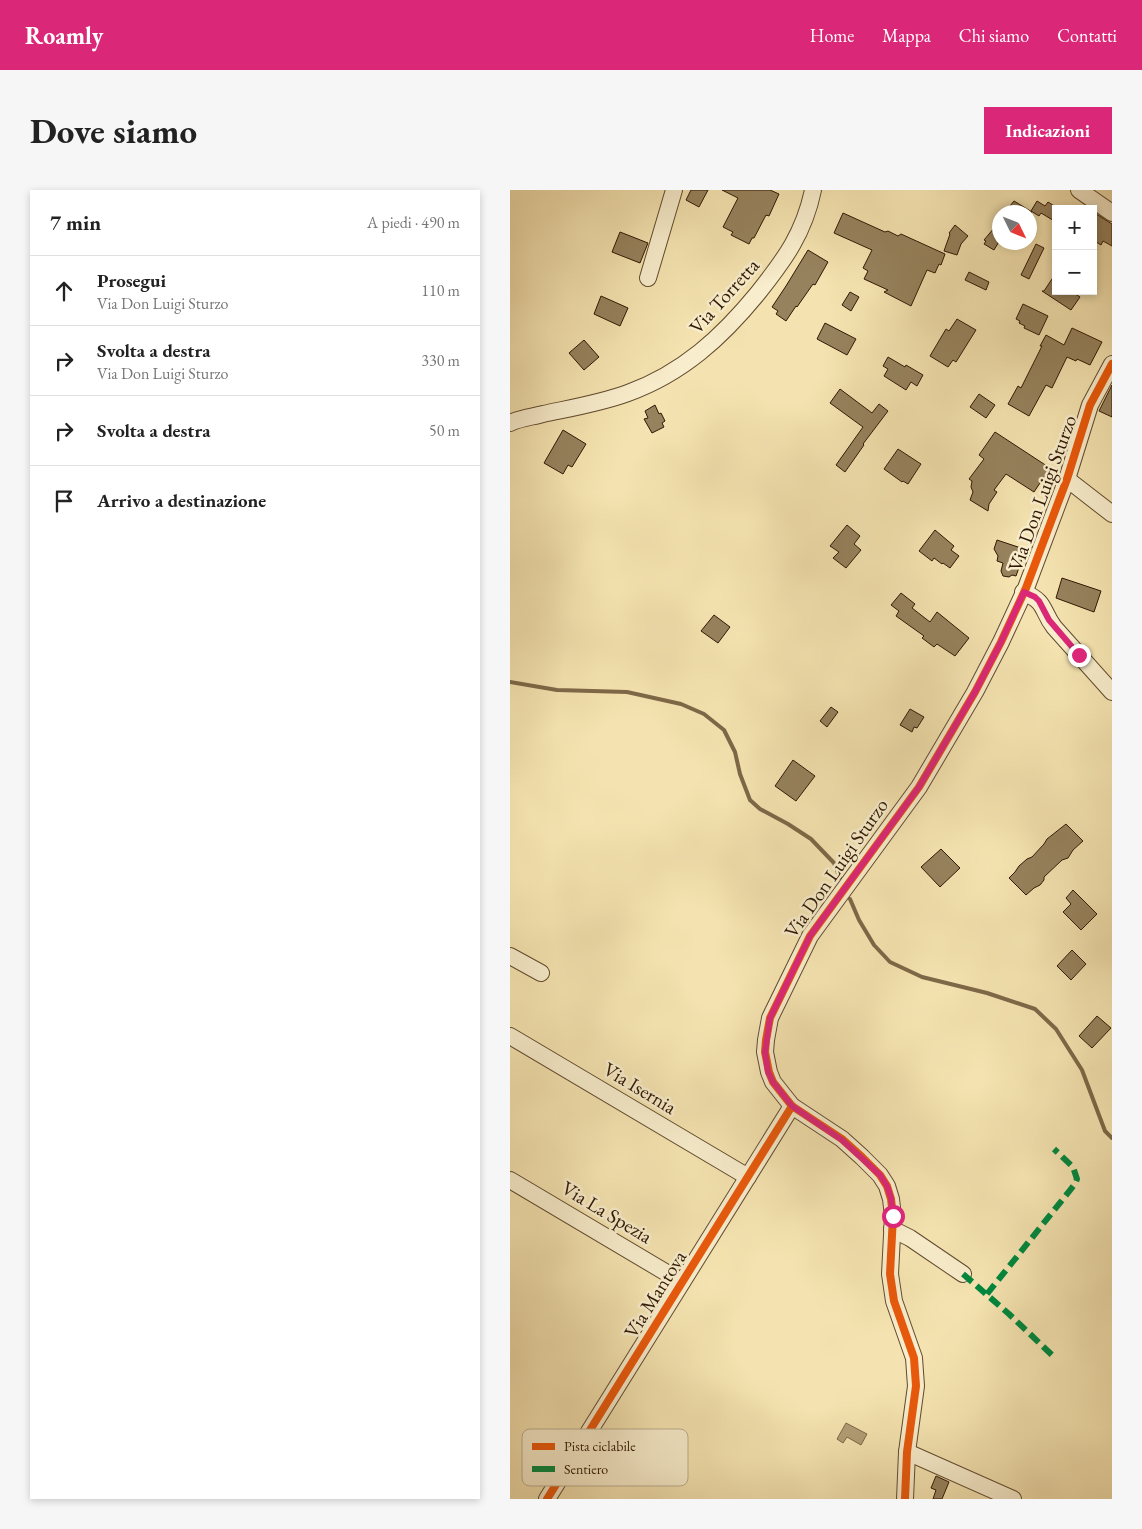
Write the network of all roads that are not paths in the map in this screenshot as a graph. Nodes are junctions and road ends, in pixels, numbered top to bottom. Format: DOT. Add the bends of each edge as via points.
graph roads {
  1 [pos="674,190"];
  2 [pos="813,190"];
  3 [pos="1079,190"];
  4 [pos="1112,213"];
  5 [pos="648,278"];
  6 [pos="1112,364"];
  7 [pos="510,422"];
  8 [pos="1067,478"];
  9 [pos="1112,514"];
  10 [pos="1024,592"];
  11 [pos="1112,692"];
  12 [pos="510,956"];
  13 [pos="541,973"];
  14 [pos="510,1036"];
  15 [pos="792,1106"];
  16 [pos="748,1177"];
  17 [pos="510,1180"];
  18 [pos="892,1228"];
  19 [pos="963,1274"];
  20 [pos="682,1282"];
  21 [pos="591,1429"];
  22 [pos="908,1452"];
  23 [pos="555,1486"];
  24 [pos="547,1499"];
  25 [pos="906,1499"];
  26 [pos="1013,1499"];
  1 -- 5 [label="street"];
  2 -- 7 [label="street, Via Torretta" via="803,223 782,263 740,316 703,351 658,380 629,393"];
  3 -- 4 [label="street"];
  6 -- 8 [label="street, Via Don Luigi Sturzo" via="1090,406"];
  8 -- 9 [label="street"];
  8 -- 10 [label="street, Via Don Luigi Sturzo"];
  10 -- 11 [label="street" via="1039,601 1054,628"];
  10 -- 15 [label="street, Via Don Luigi Sturzo" via="975,692 919,787 810,936 770,1018 765,1052 768,1072"];
  12 -- 13 [label="street"];
  14 -- 16 [label="street, Via Isernia"];
  15 -- 16 [label="street, Via Mantova"];
  15 -- 18 [label="street, Via Don Luigi Sturzo" via="842,1140 880,1175 891,1198"];
  16 -- 20 [label="street, Via Mantova"];
  17 -- 20 [label="street, Via La Spezia"];
  18 -- 19 [label="street"];
  18 -- 22 [label="street, Via Don Luigi Sturzo" via="890,1274 894,1301 914,1358 916,1386"];
  20 -- 21 [label="street, Via Mantova"];
  22 -- 25 [label="street, Via Don Luigi Sturzo"];
  22 -- 26 [label="street"];
  23 -- 24 [label="street, Via Mantova"];
}
